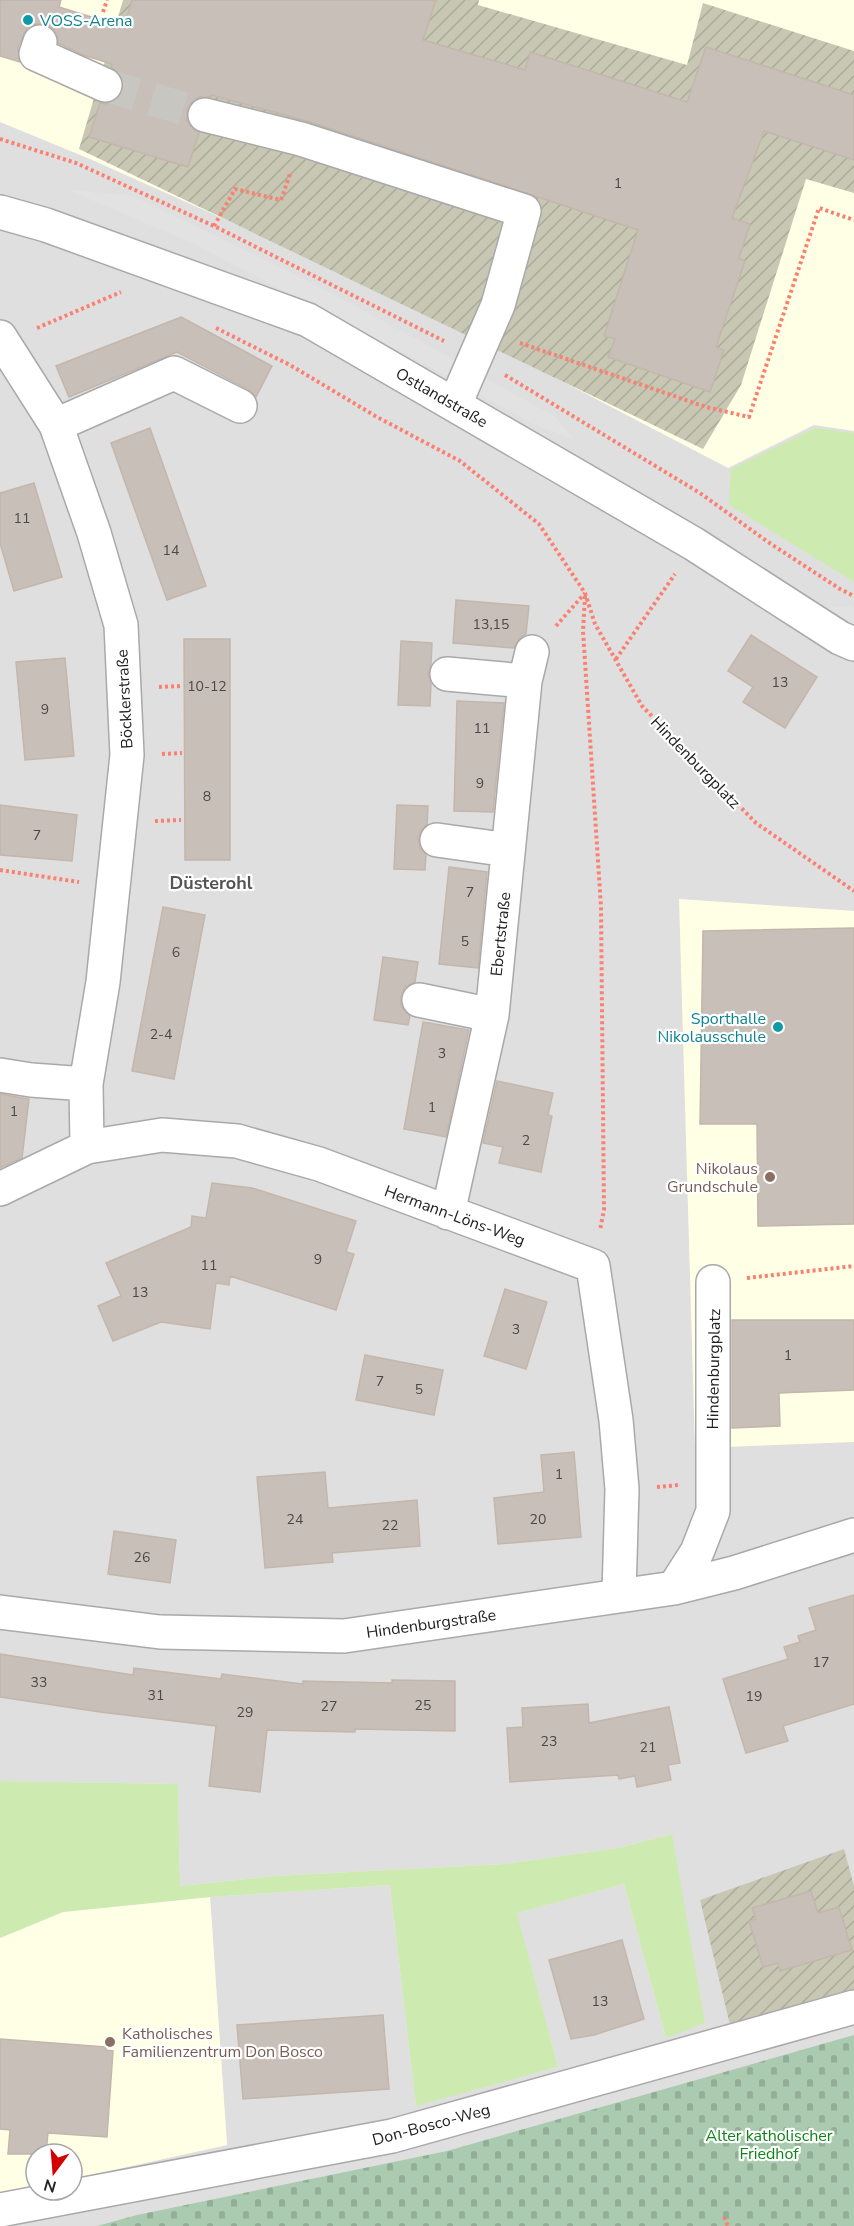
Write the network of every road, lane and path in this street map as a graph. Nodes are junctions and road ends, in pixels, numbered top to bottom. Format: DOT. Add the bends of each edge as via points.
graph roads {
  1 [pos="106,0"];
  2 [pos="104,12"];
  3 [pos="40,42"];
  4 [pos="105,85"];
  5 [pos="205,115"];
  6 [pos="0,139"];
  7 [pos="267,198"];
  8 [pos="0,212"];
  9 [pos="854,220"];
  10 [pos="214,226"];
  11 [pos="129,289"];
  12 [pos="207,323"];
  13 [pos="2,340"];
  14 [pos="519,342"];
  15 [pos="476,357"];
  16 [pos="454,405"];
  17 [pos="240,406"];
  18 [pos="56,425"];
  19 [pos="585,593"];
  20 [pos="854,596"];
  21 [pos="658,600"];
  22 [pos="854,644"];
  23 [pos="616,659"];
  24 [pos="529,666"];
  25 [pos="447,674"];
  26 [pos="437,840"];
  27 [pos="508,850"];
  28 [pos="0,870"];
  29 [pos="63,881"];
  30 [pos="854,891"];
  31 [pos="419,1000"];
  32 [pos="492,1015"];
  33 [pos="0,1075"];
  34 [pos="86,1084"];
  35 [pos="87,1147"];
  36 [pos="0,1189"];
  37 [pos="448,1213"];
  38 [pos="593,1266"];
  39 [pos="854,1266"];
  40 [pos="713,1282"];
  41 [pos="713,1482"];
  42 [pos="622,1489"];
  43 [pos="854,1535"];
  44 [pos="674,1588"];
  45 [pos="619,1595"];
  46 [pos="0,1612"];
  47 [pos="854,2007"];
  48 [pos="0,2210"];
  49 [pos="724,2217"];
  50 [pos="728,2226"];
  1 -- 2 [label="path"];
  3 -- 4 [label="street" via="36,54"];
  5 -- 15 [label="street" via="301,139 524,211 498,305"];
  6 -- 10 [label="path" via="76,163"];
  7 -- 10 [label="path" via="235,189"];
  8 -- 16 [label="street, Ostlandstraße" via="46,225 308,321"];
  9 -- 14 [label="path" via="819,208 749,417 706,407"];
  10 -- 15 [label="path"];
  11 -- 13 [label="path"];
  12 -- 19 [label="path, Hindenburgplatz" via="460,461 539,524"];
  13 -- 18 [label="street, Böcklerstraße"];
  15 -- 16 [label="street"];
  15 -- 20 [label="path" via="700,493"];
  16 -- 22 [label="street, Ostlandstraße" via="694,544"];
  17 -- 18 [label="street" via="174,373"];
  18 -- 34 [label="street, Böcklerstraße" via="94,533 120,625 127,755 103,982"];
  19 -- 23 [label="path, Hindenburgplatz" via="595,624"];
  19 -- 24 [label="path"];
  19 -- 38 [label="path" via="583,631 601,954 604,1210"];
  21 -- 23 [label="path"];
  23 -- 30 [label="path, Hindenburgplatz" via="642,706 756,823"];
  24 -- 25 [label="street"];
  24 -- 27 [label="street, Ebertstraße"];
  26 -- 27 [label="street"];
  27 -- 32 [label="street, Ebertstraße"];
  28 -- 29 [label="path"];
  31 -- 32 [label="street"];
  32 -- 37 [label="street, Ebertstraße"];
  33 -- 34 [label="street"];
  34 -- 35 [label="street, Böcklerstraße"];
  35 -- 36 [label="street, Hermann-Löns-Weg"];
  35 -- 37 [label="street, Hermann-Löns-Weg" via="162,1135 237,1141 319,1164"];
  37 -- 38 [label="street, Hermann-Löns-Weg"];
  38 -- 42 [label="street"];
  39 -- 40 [label="path"];
  40 -- 41 [label="street, Hindenburgplatz"];
  41 -- 42 [label="path"];
  41 -- 44 [label="street, Hindenburgplatz" via="713,1511 697,1552"];
  42 -- 45 [label="street"];
  43 -- 44 [label="street, Hindenburgstraße"];
  44 -- 45 [label="street, Hindenburgstraße"];
  45 -- 46 [label="street, Hindenburgstraße" via="344,1636 160,1632"];
  47 -- 48 [label="street, Don-Bosco-Weg" via="392,2136"];
  49 -- 50 [label="path"];
}
